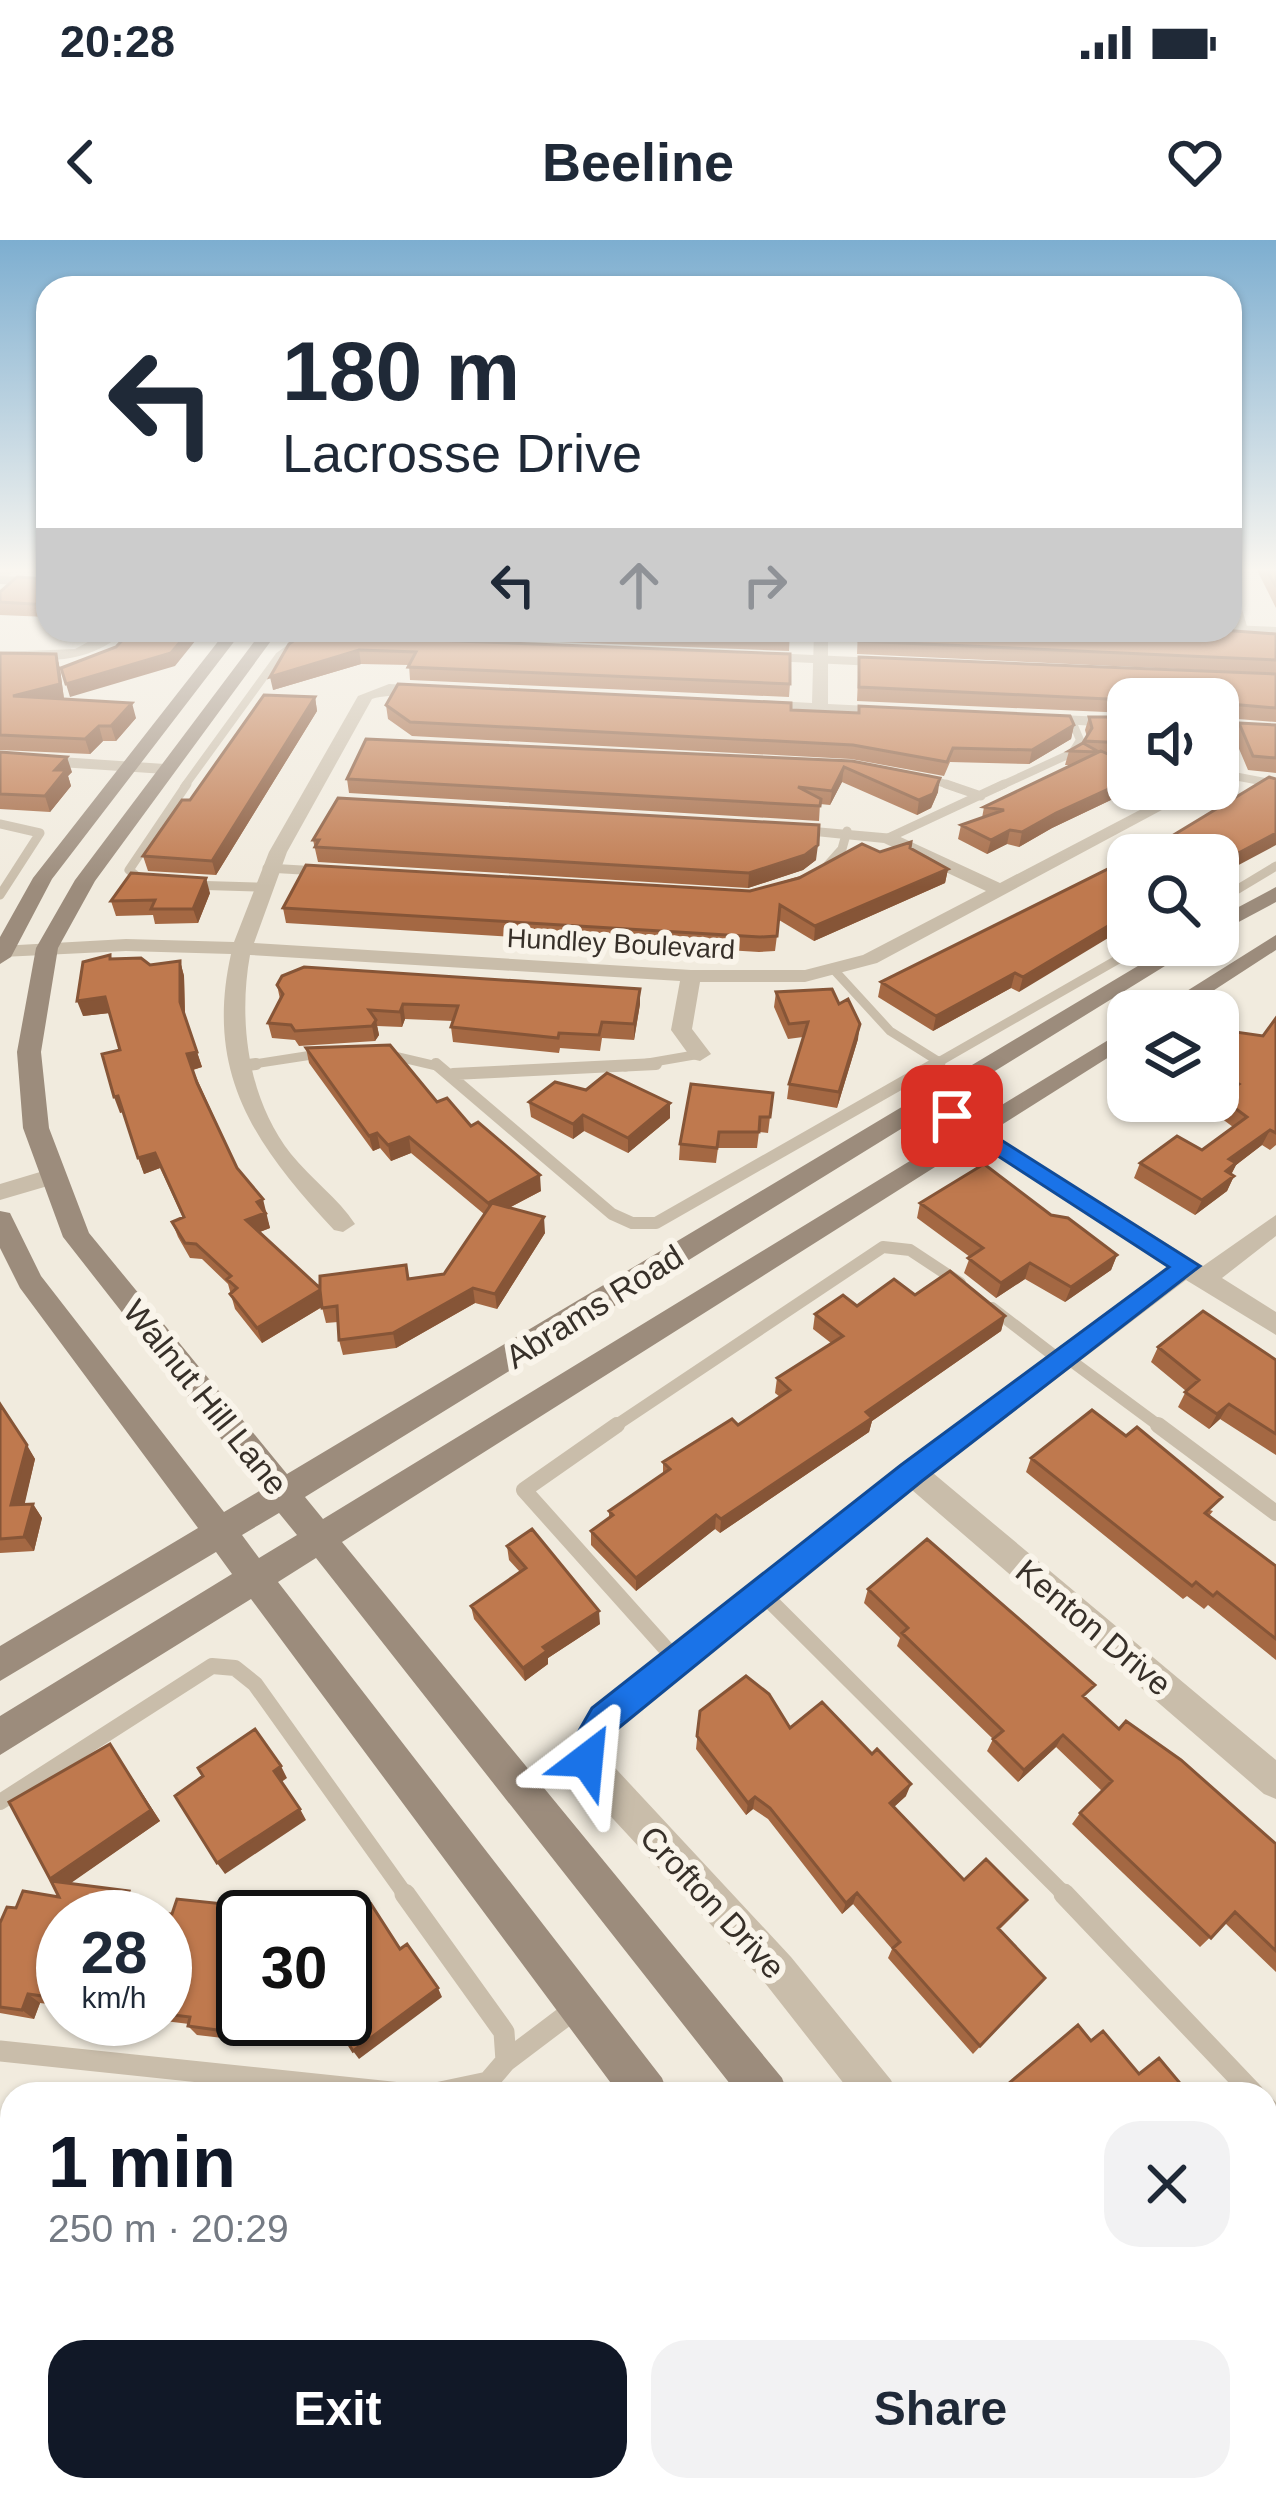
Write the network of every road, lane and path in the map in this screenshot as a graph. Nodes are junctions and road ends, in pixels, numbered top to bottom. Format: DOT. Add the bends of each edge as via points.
graph roads {
  1 [pos="199,676"];
  2 [pos="236,676"];
  3 [pos="265,676"];
  4 [pos="821,676"];
  5 [pos="457,691"];
  6 [pos="730,704"];
  7 [pos="820,709"];
  8 [pos="912,713"];
  9 [pos="1026,718"];
  10 [pos="1072,721"];
  11 [pos="1107,722"];
  12 [pos="1239,729"];
  13 [pos="1276,730"];
  14 [pos="341,741"];
  15 [pos="364,742"];
  16 [pos="0,758"];
  17 [pos="127,766"];
  18 [pos="165,769"];
  19 [pos="918,777"];
  20 [pos="1239,777"];
  21 [pos="1276,784"];
  22 [pos="981,796"];
  23 [pos="308,801"];
  24 [pos="332,802"];
  25 [pos="1154,810"];
  26 [pos="0,824"];
  27 [pos="753,826"];
  28 [pos="847,831"];
  29 [pos="888,838"];
  30 [pos="1276,866"];
  31 [pos="337,872"];
  32 [pos="814,874"];
  33 [pos="263,878"];
  34 [pos="153,882"];
  35 [pos="172,885"];
  36 [pos="1239,888"];
  37 [pos="1002,891"];
  38 [pos="1276,892"];
  39 [pos="0,895"];
  40 [pos="1239,914"];
  41 [pos="1276,941"];
  42 [pos="47,948"];
  43 [pos="238,948"];
  44 [pos="1,954"];
  45 [pos="1107,966"];
  46 [pos="1153,966"];
  47 [pos="835,971"];
  48 [pos="691,976"];
  49 [pos="1199,990"];
  50 [pos="1107,1048"];
  51 [pos="346,1051"];
  52 [pos="365,1052"];
  53 [pos="700,1054"];
  54 [pos="941,1063"];
  55 [pos="242,1066"];
  56 [pos="453,1074"];
  57 [pos="928,1100"];
  58 [pos="977,1131"];
  59 [pos="50,1177"];
  60 [pos="0,1192"];
  61 [pos="0,1220"];
  62 [pos="1276,1223"];
  63 [pos="343,1224"];
  64 [pos="1196,1272"];
  65 [pos="1276,1325"];
  66 [pos="1064,1359"];
  67 [pos="911,1473"];
  68 [pos="284,1493"];
  69 [pos="1276,1513"];
  70 [pos="220,1532"];
  71 [pos="318,1535"];
  72 [pos="254,1576"];
  73 [pos="762,1593"];
  74 [pos="677,1661"];
  75 [pos="0,1665"];
  76 [pos="0,1737"];
  77 [pos="1276,1782"];
  78 [pos="0,1802"];
  79 [pos="579,2006"];
  80 [pos="0,2051"];
  81 [pos="506,2061"];
  82 [pos="296,2082"];
  83 [pos="488,2082"];
  84 [pos="637,2082"];
  85 [pos="756,2082"];
  86 [pos="867,2082"];
  87 [pos="1243,2082"];
  1 -- 17 [label="main road"];
  2 -- 18 [label="main road, Walnut Hill Lane"];
  3 -- 34 [label="lane" via="135,856 134,879"];
  4 -- 7 [label="street"];
  5 -- 14 [label="street" via="388,688 366,696"];
  6 -- 7 [label="street"];
  7 -- 8 [label="street"];
  9 -- 10 [label="street"];
  10 -- 11 [label="street"];
  10 -- 22 [label="lane" via="1080,740 1072,753"];
  12 -- 13 [label="street"];
  14 -- 15 [label="lane"];
  14 -- 23 [label="street"];
  16 -- 17 [label="street"];
  17 -- 18 [label="street"];
  17 -- 44 [label="main road" via="43,878"];
  18 -- 42 [label="main road, Walnut Hill Lane"];
  19 -- 22 [label="lane"];
  20 -- 21 [label="lane"];
  22 -- 29 [label="lane"];
  23 -- 24 [label="street"];
  23 -- 33 [label="street"];
  25 -- 37 [label="street, Hundley Boulevard"];
  26 -- 39 [label="lane" via="40,833"];
  27 -- 28 [label="street"];
  28 -- 29 [label="street"];
  28 -- 32 [label="lane" via="838,856"];
  29 -- 37 [label="street"];
  30 -- 36 [label="lane"];
  31 -- 33 [label="lane"];
  33 -- 35 [label="lane"];
  33 -- 43 [label="street"];
  37 -- 47 [label="street, Hundley Boulevard"];
  38 -- 40 [label="main road"];
  41 -- 49 [label="main road"];
  42 -- 43 [label="street, Hundley Boulevard"];
  42 -- 44 [label="street, Hundley Boulevard"];
  42 -- 59 [label="main road, Walnut Hill Lane" via="29,1052"];
  43 -- 48 [label="street, Hundley Boulevard"];
  43 -- 55 [label="street" via="233,1025"];
  45 -- 54 [label="lane"];
  46 -- 57 [label="main road, Abrams Road"];
  47 -- 48 [label="street, Hundley Boulevard"];
  47 -- 54 [label="lane" via="890,1031"];
  48 -- 53 [label="street" via="681,1030"];
  50 -- 58 [label="main road, Abrams Road"];
  51 -- 55 [label="lane"];
  52 -- 56 [label="lane" via="403,1053"];
  53 -- 56 [label="lane" via="664,1066 513,1064"];
  54 -- 56 [label="lane" via="673,1217 632,1223 544,1160"];
  55 -- 63 [label="street" via="265,1132"];
  57 -- 58 [label="street"];
  57 -- 68 [label="main road, Abrams Road"];
  58 -- 64 [label="street"];
  58 -- 71 [label="main road, Abrams Road"];
  59 -- 60 [label="street"];
  59 -- 68 [label="main road, Walnut Hill Lane" via="77,1237"];
  61 -- 70 [label="main road, Walnut Hill Lane" via="30,1281"];
  62 -- 64 [label="street, Crofton Drive"];
  64 -- 65 [label="street"];
  64 -- 66 [label="street, Crofton Drive"];
  66 -- 67 [label="street, Crofton Drive"];
  66 -- 69 [label="lane"];
  66 -- 74 [label="lane" via="931,1261 884,1247 540,1473 524,1490"];
  67 -- 73 [label="street, Crofton Drive"];
  67 -- 77 [label="street, Kenton Drive"];
  68 -- 70 [label="main road, Abrams Road"];
  68 -- 71 [label="main road, Walnut Hill Lane"];
  70 -- 72 [label="main road, Walnut Hill Lane"];
  70 -- 75 [label="main road, Abrams Road"];
  71 -- 72 [label="main road, Abrams Road"];
  71 -- 85 [label="main road, Walnut Hill Lane"];
  72 -- 76 [label="main road, Abrams Road"];
  72 -- 79 [label="main road, Walnut Hill Lane"];
  73 -- 74 [label="street, Crofton Drive"];
  73 -- 87 [label="lane"];
  74 -- 86 [label="street, Crofton Drive" via="604,1719 587,1760 778,1970"];
  78 -- 81 [label="lane" via="212,1666 235,1668 255,1684 504,2032"];
  79 -- 81 [label="lane"];
  79 -- 84 [label="main road, Walnut Hill Lane"];
  80 -- 82 [label="lane"];
  81 -- 83 [label="lane"];
}
